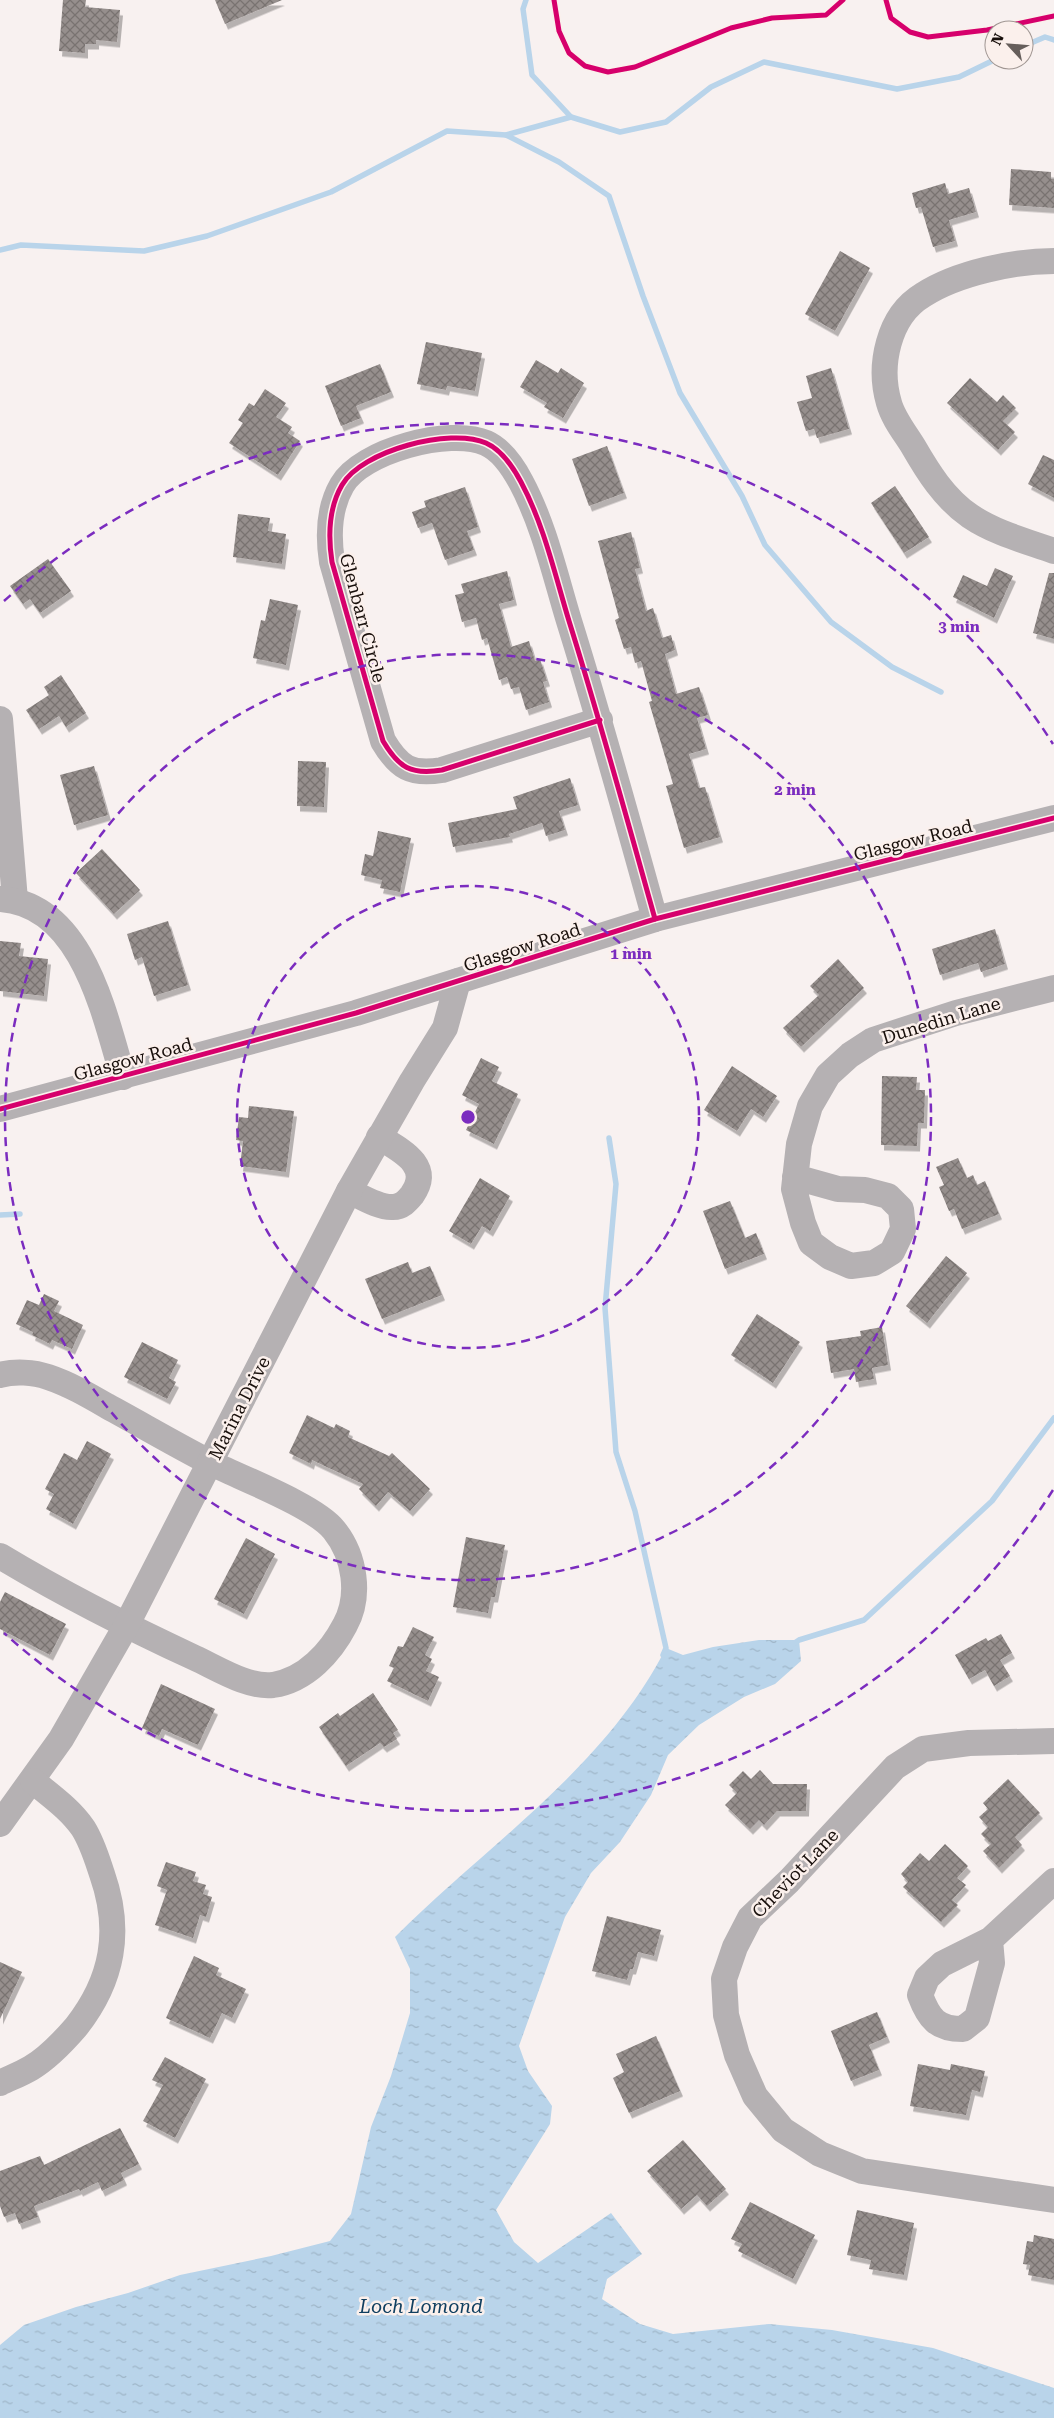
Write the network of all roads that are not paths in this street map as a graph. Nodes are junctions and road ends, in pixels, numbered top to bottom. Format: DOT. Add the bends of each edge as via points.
graph roads {
  1 [pos="1054,261"];
  2 [pos="1054,551"];
  3 [pos="0,719"];
  4 [pos="600,720"];
  5 [pos="1054,818"];
  6 [pos="8,899"];
  7 [pos="655,919"];
  8 [pos="458,981"];
  9 [pos="1054,988"];
  10 [pos="123,1077"];
  11 [pos="0,1109"];
  12 [pos="379,1137"];
  13 [pos="795,1177"];
  14 [pos="350,1191"];
  15 [pos="0,1375"];
  16 [pos="211,1463"];
  17 [pos="0,1556"];
  18 [pos="126,1626"];
  19 [pos="1054,1741"];
  20 [pos="33,1781"];
  21 [pos="0,1824"];
  22 [pos="1054,1881"];
  23 [pos="990,1940"];
  24 [pos="0,2083"];
  25 [pos="1054,2200"];
  1 -- 2 [label="street" via="1002,267 960,277 922,295 906,309 887,346 884,386 889,406 911,443 935,482 952,500 970,516 995,529"];
  3 -- 6 [label="street"];
  4 -- 4 [label="street, Glenbarr Circle" via="537,517 508,461 487,444 441,438 412,444 354,469 334,500 328,536 332,562 383,741 393,757 406,768 422,773 442,770"];
  4 -- 7 [label="street, Glenbarr Circle"];
  5 -- 7 [label="street, Glasgow Road"];
  6 -- 10 [label="street" via="42,911 67,936 87,970 103,1009"];
  7 -- 8 [label="street, Glasgow Road"];
  8 -- 10 [label="street, Glasgow Road" via="356,1013"];
  8 -- 12 [label="street, Marina Drive" via="446,1028"];
  9 -- 13 [label="street, Dunedin Lane" via="926,1022 873,1040 850,1055 828,1075 810,1106 799,1144"];
  10 -- 11 [label="street, Glasgow Road"];
  12 -- 14 [label="street, Marina Drive"];
  12 -- 14 [label="street" via="411,1157 419,1181 413,1194 404,1204 394,1207 383,1206"];
  14 -- 16 [label="street, Marina Drive"];
  15 -- 16 [label="street" via="46,1376 71,1386"];
  16 -- 18 [label="street, Marina Drive"];
  16 -- 18 [label="street" via="309,1511 333,1529 349,1555 354,1585 350,1618 334,1646 321,1660 289,1680 272,1685 235,1676"];
  17 -- 18 [label="street"];
  18 -- 20 [label="street, Marina Drive" via="75,1717"];
  19 -- 25 [label="street, Cheviot Lane" via="969,1743 923,1749 896,1768 750,1918 734,1947 724,1979 726,2015 737,2055 756,2096 783,2130 820,2154 862,2170"];
  20 -- 21 [label="street, Marina Drive"];
  20 -- 24 [label="street" via="68,1810 83,1829 96,1855 112,1919 112,1953 103,1985 85,2015 62,2043 32,2068"];
  22 -- 23 [label="street"];
}
